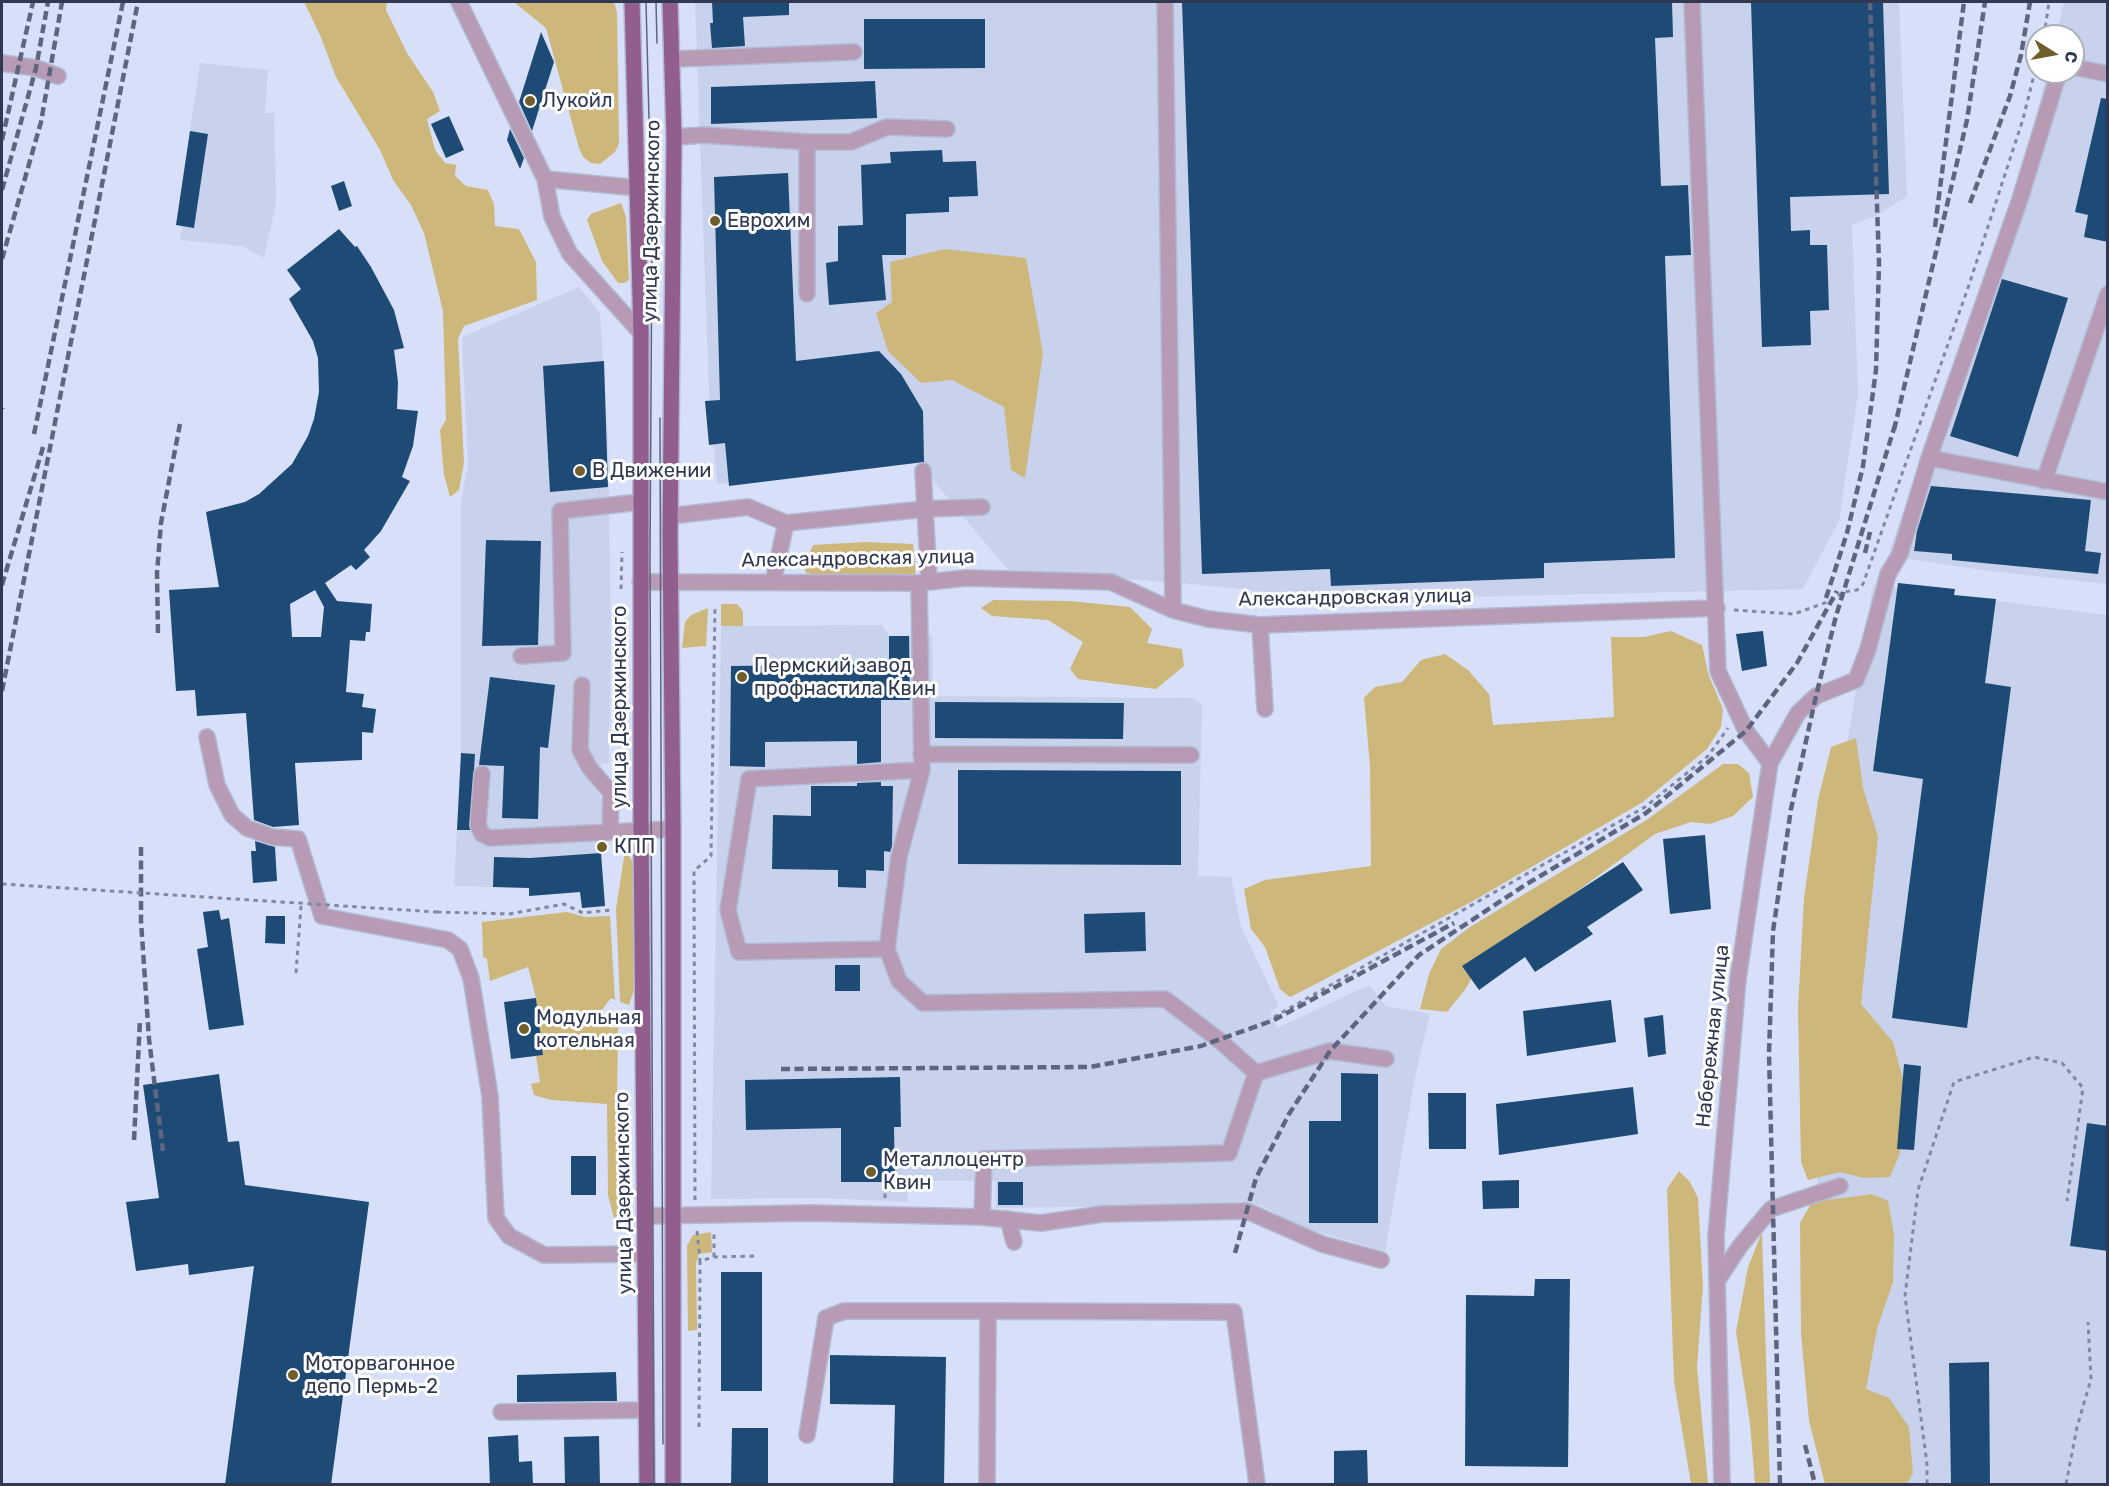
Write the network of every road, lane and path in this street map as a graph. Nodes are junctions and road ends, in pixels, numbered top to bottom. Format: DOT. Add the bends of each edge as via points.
graph roads {
  1 [pos="459,2"];
  2 [pos="632,2"];
  3 [pos="670,2"];
  4 [pos="1165,2"];
  5 [pos="1692,2"];
  6 [pos="2049,2"];
  7 [pos="2046,24"];
  8 [pos="854,52"];
  9 [pos="674,59"];
  10 [pos="2,63"];
  11 [pos="2085,69"];
  12 [pos="2108,74"];
  13 [pos="58,76"];
  14 [pos="2032,84"];
  15 [pos="2055,84"];
  16 [pos="947,129"];
  17 [pos="674,137"];
  18 [pos="807,142"];
  19 [pos="545,179"];
  20 [pos="638,188"];
  21 [pos="807,294"];
  22 [pos="2108,294"];
  23 [pos="642,333"];
  24 [pos="1929,458"];
  25 [pos="922,471"];
  26 [pos="2044,481"];
  27 [pos="2108,492"];
  28 [pos="640,502"];
  29 [pos="982,507"];
  30 [pos="925,509"];
  31 [pos="670,516"];
  32 [pos="786,522"];
  33 [pos="622,552"];
  34 [pos="670,581"];
  35 [pos="640,582"];
  36 [pos="773,582"];
  37 [pos="924,583"];
  38 [pos="621,589"];
  39 [pos="715,606"];
  40 [pos="1717,609"];
  41 [pos="1173,610"];
  42 [pos="1260,625"];
  43 [pos="521,656"];
  44 [pos="582,685"];
  45 [pos="1265,709"];
  46 [pos="1738,714"];
  47 [pos="207,737"];
  48 [pos="921,754"];
  49 [pos="1191,755"];
  50 [pos="1770,763"];
  51 [pos="922,770"];
  52 [pos="482,774"];
  53 [pos="673,829"];
  54 [pos="641,830"];
  55 [pos="610,831"];
  56 [pos="2,885"];
  57 [pos="301,903"];
  58 [pos="611,910"];
  59 [pos="887,949"];
  60 [pos="296,973"];
  61 [pos="1274,1017"];
  62 [pos="1386,1059"];
  63 [pos="1256,1073"];
  64 [pos="1840,1186"];
  65 [pos="2067,1201"];
  66 [pos="695,1215"];
  67 [pos="645,1216"];
  68 [pos="672,1216"];
  69 [pos="982,1216"];
  70 [pos="1008,1219"];
  71 [pos="714,1227"];
  72 [pos="1014,1242"];
  73 [pos="645,1254"];
  74 [pos="758,1256"];
  75 [pos="714,1257"];
  76 [pos="1381,1260"];
  77 [pos="700,1261"];
  78 [pos="1719,1278"];
  79 [pos="988,1311"];
  80 [pos="2088,1322"];
  81 [pos="646,1410"];
  82 [pos="501,1412"];
  83 [pos="699,1427"];
  84 [pos="807,1435"];
  85 [pos="647,1485"];
  86 [pos="673,1485"];
  87 [pos="987,1485"];
  88 [pos="1257,1485"];
  89 [pos="1722,1485"];
  90 [pos="1928,1485"];
  91 [pos="2066,1485"];
  1 -- 19 [label="street"];
  2 -- 20 [label="main road, улица Дзержинского"];
  3 -- 9 [label="main road, улица Дзержинского"];
  4 -- 41 [label="street"];
  5 -- 40 [label="street"];
  6 -- 7 [label="path"];
  8 -- 9 [label="street"];
  9 -- 17 [label="main road, улица Дзержинского"];
  10 -- 13 [label="street"];
  11 -- 12 [label="street"];
  14 -- 40 [label="path" via="1970,285 1863,584 1857,590 1843,592 1833,600 1794,614"];
  15 -- 24 [label="street" via="2020,199"];
  16 -- 18 [label="street" via="887,127 851,142"];
  17 -- 18 [label="street" via="704,135"];
  17 -- 31 [label="main road, улица Дзержинского"];
  18 -- 21 [label="street"];
  19 -- 20 [label="street"];
  19 -- 23 [label="street" via="552,217 570,254"];
  20 -- 23 [label="main road, улица Дзержинского"];
  22 -- 26 [label="street"];
  23 -- 28 [label="main road, улица Дзержинского"];
  24 -- 26 [label="street"];
  24 -- 50 [label="street" via="1856,680 1816,696 1798,713"];
  25 -- 30 [label="street"];
  26 -- 27 [label="street"];
  28 -- 35 [label="main road, улица Дзержинского"];
  28 -- 43 [label="street" via="560,511 563,653"];
  29 -- 30 [label="street"];
  30 -- 32 [label="street"];
  30 -- 37 [label="street"];
  31 -- 32 [label="street" via="748,507"];
  31 -- 34 [label="main road, улица Дзержинского"];
  32 -- 36 [label="street"];
  33 -- 38 [label="path"];
  34 -- 35 [label="street, Александровская улица"];
  34 -- 36 [label="street, Александровская улица"];
  34 -- 53 [label="main road, улица Дзержинского"];
  35 -- 54 [label="main road, улица Дзержинского"];
  36 -- 37 [label="street, Александровская улица"];
  37 -- 41 [label="street, Александровская улица" via="966,578 1111,582"];
  37 -- 48 [label="street"];
  39 -- 66 [label="path" via="711,856 694,871"];
  40 -- 42 [label="street, Александровская улица"];
  40 -- 46 [label="street" via="1718,670"];
  41 -- 42 [label="street, Александровская улица"];
  42 -- 45 [label="street"];
  44 -- 55 [label="street" via="580,750 610,793"];
  46 -- 50 [label="street"];
  46 -- 61 [label="path" via="1708,756 1645,807"];
  47 -- 73 [label="street" via="217,785 232,815 247,828 272,837 298,839 322,916 448,940 460,949 471,978 490,1096 496,1218 509,1236 544,1255"];
  48 -- 49 [label="street"];
  48 -- 51 [label="street"];
  50 -- 78 [label="street, Набережная улица" via="1738,979 1716,1236"];
  51 -- 59 [label="street" via="899,857"];
  51 -- 59 [label="street" via="749,779 728,910 740,952"];
  52 -- 55 [label="street" via="478,825 485,836"];
  53 -- 54 [label="street"];
  53 -- 68 [label="main road, улица Дзержинского"];
  54 -- 55 [label="street"];
  54 -- 67 [label="main road, улица Дзержинского"];
  56 -- 57 [label="path, bridge"];
  57 -- 58 [label="path, bridge" via="509,914 564,904 583,913"];
  57 -- 60 [label="path"];
  59 -- 63 [label="street" via="899,981 923,1003 1165,999"];
  62 -- 63 [label="street" via="1330,1051"];
  63 -- 69 [label="street" via="1229,1153 984,1159"];
  64 -- 78 [label="street" via="1771,1209"];
  65 -- 90 [label="path" via="2083,1088 2062,1063 2034,1057 1954,1082 1918,1190 1905,1296"];
  66 -- 68 [label="street"];
  66 -- 69 [label="street"];
  66 -- 77 [label="path"];
  67 -- 68 [label="street"];
  67 -- 73 [label="main road, улица Дзержинского"];
  68 -- 86 [label="main road, улица Дзержинского"];
  69 -- 70 [label="street"];
  70 -- 72 [label="street"];
  70 -- 76 [label="street" via="1041,1223 1102,1214 1247,1211 1322,1244"];
  71 -- 75 [label="path"];
  73 -- 81 [label="main road, улица Дзержинского"];
  74 -- 75 [label="path"];
  75 -- 77 [label="path"];
  77 -- 83 [label="path"];
  78 -- 89 [label="street, Набережная улица"];
  79 -- 84 [label="street" via="844,1311 826,1318"];
  79 -- 87 [label="street"];
  79 -- 88 [label="street" via="1234,1312"];
  80 -- 91 [label="path" via="2091,1379"];
  81 -- 82 [label="street"];
  81 -- 85 [label="main road, улица Дзержинского"];
}
